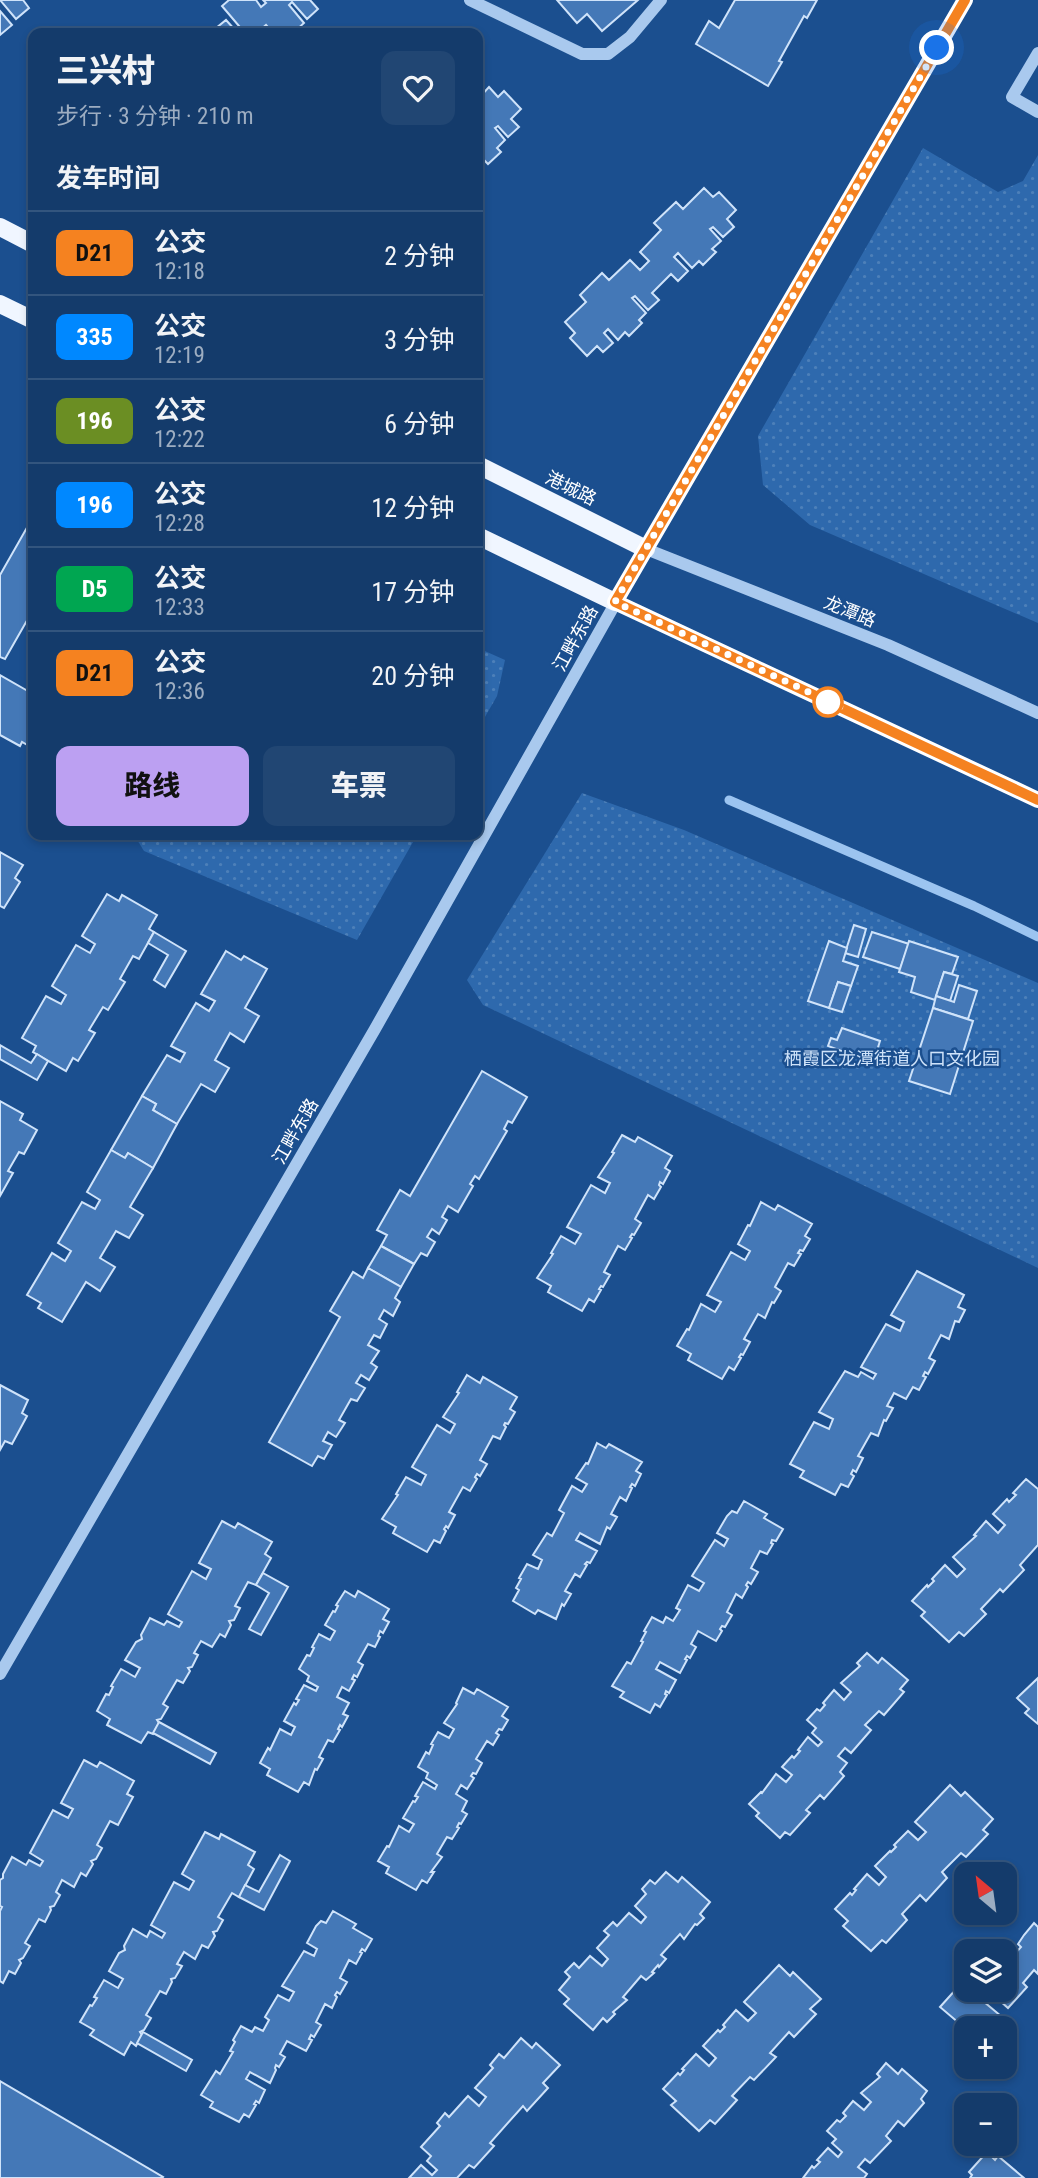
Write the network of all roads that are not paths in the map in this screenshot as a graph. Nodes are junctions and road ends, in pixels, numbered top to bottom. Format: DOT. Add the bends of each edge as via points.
graph roads {
  1 [pos="470,0"];
  2 [pos="661,0"];
  3 [pos="965,0"];
  4 [pos="1038,53"];
  5 [pos="1038,112"];
  6 [pos="0,227"];
  7 [pos="28,241"];
  8 [pos="0,304"];
  9 [pos="28,318"];
  10 [pos="483,467"];
  11 [pos="483,538"];
  12 [pos="646,548"];
  13 [pos="615,602"];
  14 [pos="1038,713"];
  15 [pos="1038,800"];
  16 [pos="483,837"];
  17 [pos="481,840"];
  18 [pos="0,1674"];
  1 -- 2 [label="street" via="582,54 608,54 630,37"];
  3 -- 12 [label="street, 江畔东路"];
  4 -- 5 [label="street" via="1012,97"];
  6 -- 7 [label="main road"];
  8 -- 9 [label="main road"];
  10 -- 12 [label="main road, 港城路"];
  11 -- 13 [label="main road"];
  12 -- 13 [label="street, 江畔东路"];
  12 -- 14 [label="street, 龙潭路" via="888,645"];
  13 -- 15 [label="street"];
  13 -- 16 [label="street, 江畔东路"];
  17 -- 18 [label="street, 江畔东路"];
}
